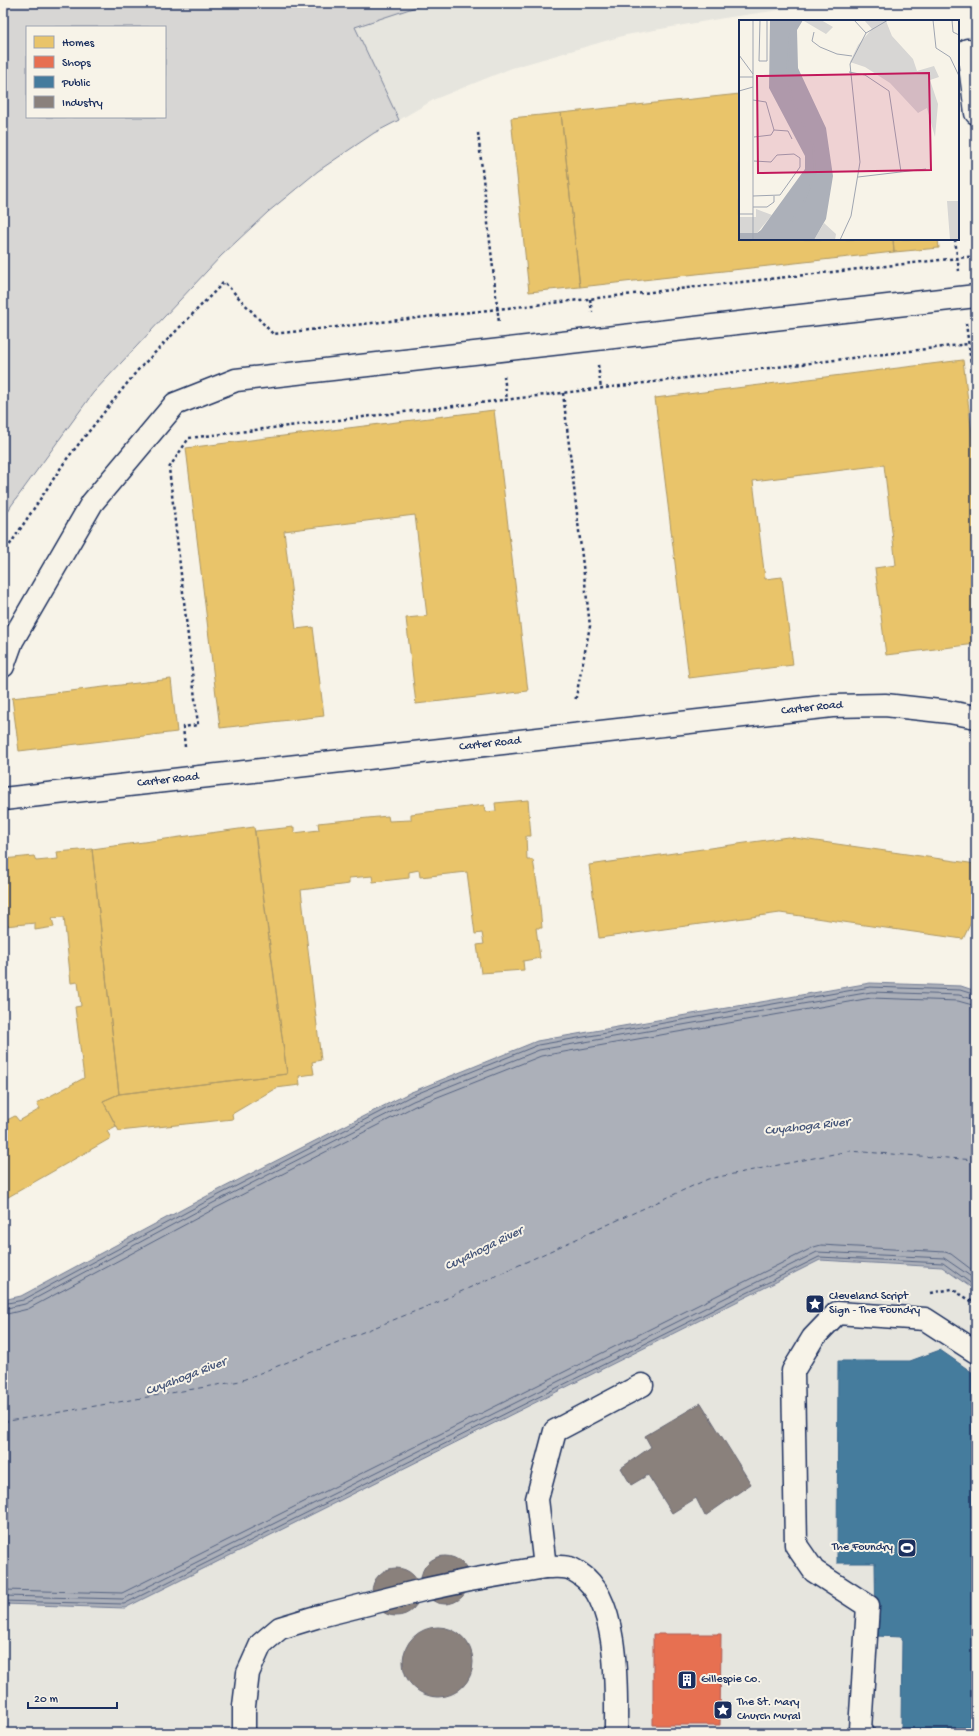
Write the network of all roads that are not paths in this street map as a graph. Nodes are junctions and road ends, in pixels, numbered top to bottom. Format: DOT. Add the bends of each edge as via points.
graph roads {
  1 [pos="968,50"];
  2 [pos="976,113"];
  3 [pos="976,296"];
  4 [pos="3,666"];
  5 [pos="976,717"];
  6 [pos="3,799"];
  7 [pos="976,1352"];
  8 [pos="642,1385"];
  9 [pos="545,1567"];
  10 [pos="244,1733"];
  11 [pos="616,1733"];
  12 [pos="863,1733"];
  1 -- 2 [label="street"];
  3 -- 4 [label="street" via="236,380 175,404 92,503 12,641"];
  5 -- 6 [label="street, Carter Road" via="885,705 832,706"];
  7 -- 12 [label="street" via="925,1319 837,1313 813,1338 793,1371 796,1545 814,1571 868,1606 860,1729"];
  8 -- 9 [label="street" via="555,1431 537,1499"];
  9 -- 10 [label="street" via="436,1587 280,1628 261,1644 248,1673"];
  9 -- 11 [label="street" via="570,1568 587,1578 601,1597 610,1626"];
}
